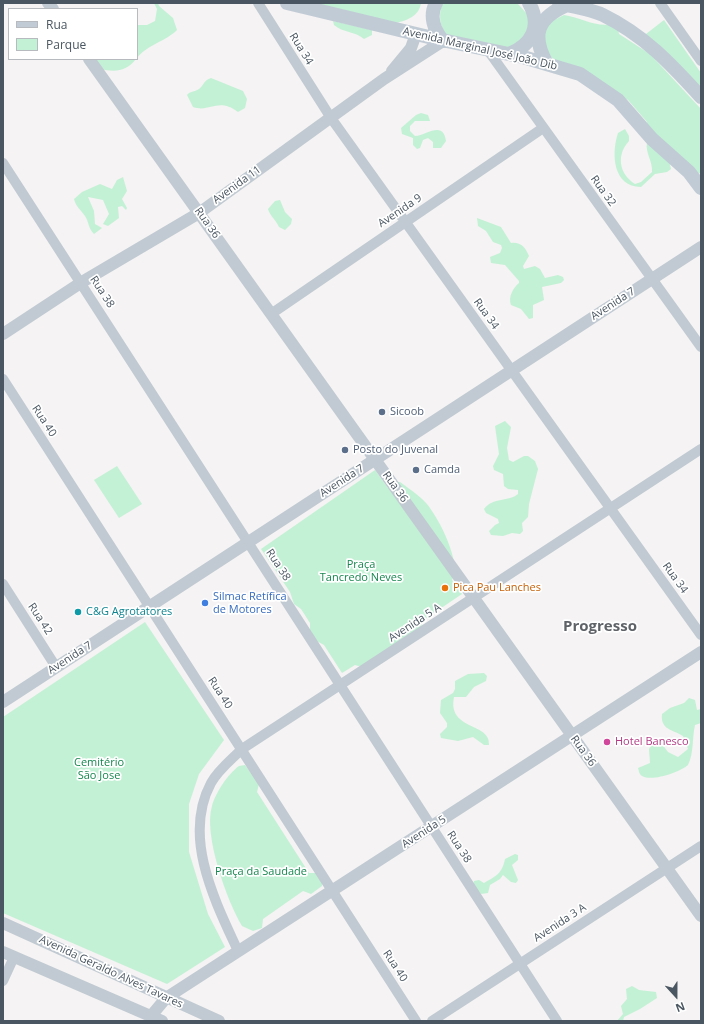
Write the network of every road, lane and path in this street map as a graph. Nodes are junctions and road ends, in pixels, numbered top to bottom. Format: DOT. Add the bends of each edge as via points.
graph roads {
  1 [pos="258,3"];
  2 [pos="287,3"];
  3 [pos="529,3"];
  4 [pos="660,3"];
  5 [pos="563,4"];
  6 [pos="434,5"];
  7 [pos="416,34"];
  8 [pos="443,41"];
  9 [pos="486,49"];
  10 [pos="509,54"];
  11 [pos="90,60"];
  12 [pos="701,61"];
  13 [pos="547,64"];
  14 [pos="384,80"];
  15 [pos="701,97"];
  16 [pos="331,118"];
  17 [pos="543,128"];
  18 [pos="3,163"];
  19 [pos="695,174"];
  20 [pos="701,188"];
  21 [pos="199,213"];
  22 [pos="405,222"];
  23 [pos="701,247"];
  24 [pos="652,279"];
  25 [pos="82,282"];
  26 [pos="271,314"];
  27 [pos="3,334"];
  28 [pos="701,347"];
  29 [pos="512,370"];
  30 [pos="3,379"];
  31 [pos="701,449"];
  32 [pos="375,459"];
  33 [pos="610,509"];
  34 [pos="248,541"];
  35 [pos="3,584"];
  36 [pos="474,599"];
  37 [pos="150,606"];
  38 [pos="701,635"];
  39 [pos="701,652"];
  40 [pos="56,667"];
  41 [pos="341,685"];
  42 [pos="3,702"];
  43 [pos="573,736"];
  44 [pos="242,750"];
  45 [pos="432,827"];
  46 [pos="701,846"];
  47 [pos="667,868"];
  48 [pos="332,890"];
  49 [pos="701,916"];
  50 [pos="3,923"];
  51 [pos="238,951"];
  52 [pos="8,954"];
  53 [pos="520,963"];
  54 [pos="3,981"];
  55 [pos="166,998"];
  56 [pos="151,1016"];
  57 [pos="162,1021"];
  58 [pos="219,1021"];
  59 [pos="416,1021"];
  60 [pos="432,1021"];
  61 [pos="557,1021"];
  1 -- 16 [label="street, Rua 34"];
  2 -- 7 [label="main road, Avenida Marginal José João Dib"];
  3 -- 10 [label="main road" via="534,18 533,34 524,46"];
  4 -- 12 [label="street"];
  5 -- 13 [label="main road" via="544,21 538,32 537,40"];
  5 -- 15 [label="main road" via="602,15 643,38"];
  6 -- 7 [label="main road"];
  6 -- 8 [label="main road" via="433,20"];
  7 -- 8 [label="main road, Avenida Marginal José João Dib"];
  7 -- 14 [label="street, Avenida 11" via="411,48"];
  8 -- 9 [label="main road, Avenida Marginal José João Dib"];
  8 -- 14 [label="street, Avenida 11"];
  9 -- 10 [label="main road, Avenida Marginal José João Dib"];
  9 -- 17 [label="street, Rua 32"];
  10 -- 13 [label="main road, Avenida Marginal José João Dib"];
  11 -- 21 [label="street, Rua 36"];
  13 -- 19 [label="main road, Avenida Marginal José João Dib" via="580,74 618,100 652,138"];
  14 -- 16 [label="street, Avenida 11"];
  16 -- 21 [label="street, Avenida 11"];
  16 -- 22 [label="street, Rua 34"];
  17 -- 22 [label="street, Avenida 9"];
  17 -- 24 [label="street, Rua 32"];
  18 -- 25 [label="street, Rua 38"];
  19 -- 20 [label="main road, Avenida Marginal José João Dib"];
  21 -- 25 [label="street, Avenida 11"];
  21 -- 26 [label="street, Rua 36"];
  22 -- 26 [label="street, Avenida 9"];
  22 -- 29 [label="street, Rua 34"];
  23 -- 24 [label="street, Avenida 7"];
  24 -- 28 [label="street, Rua 32"];
  24 -- 29 [label="street, Avenida 7"];
  25 -- 27 [label="street, Avenida 11"];
  25 -- 34 [label="street, Rua 38"];
  26 -- 32 [label="street, Rua 36"];
  29 -- 32 [label="street, Avenida 7"];
  29 -- 33 [label="street, Rua 34"];
  30 -- 37 [label="street, Rua 40"];
  31 -- 33 [label="street, Avenida 5 A"];
  32 -- 34 [label="street, Avenida 7"];
  32 -- 36 [label="street, Rua 36"];
  33 -- 36 [label="street, Avenida 5 A"];
  33 -- 38 [label="street, Rua 34"];
  34 -- 37 [label="street, Avenida 7"];
  34 -- 41 [label="street, Rua 38"];
  35 -- 40 [label="street, Rua 42"];
  36 -- 41 [label="street, Avenida 5 A"];
  36 -- 43 [label="street, Rua 36"];
  37 -- 40 [label="street, Avenida 7"];
  37 -- 44 [label="street, Rua 40"];
  39 -- 43 [label="street, Avenida 5"];
  40 -- 42 [label="street, Avenida 7"];
  41 -- 44 [label="street, Avenida 5 A"];
  41 -- 45 [label="street, Rua 38"];
  43 -- 45 [label="street, Avenida 5"];
  43 -- 47 [label="street, Rua 36"];
  44 -- 48 [label="street, Rua 40"];
  44 -- 51 [label="street" via="211,782 204,799 200,822 201,845 211,889"];
  45 -- 48 [label="street, Avenida 5"];
  45 -- 53 [label="street, Rua 38"];
  46 -- 47 [label="street, Avenida 3 A"];
  47 -- 49 [label="street, Rua 36"];
  47 -- 53 [label="street, Avenida 3 A"];
  48 -- 51 [label="street, Avenida 5"];
  48 -- 59 [label="street, Rua 40"];
  50 -- 55 [label="street, Avenida Geraldo Alves Tavares"];
  51 -- 55 [label="street, Avenida 5"];
  52 -- 54 [label="street"];
  52 -- 56 [label="street, Avenida Geraldo Alves Tavares"];
  53 -- 60 [label="street, Avenida 3 A"];
  53 -- 61 [label="street, Rua 38"];
  55 -- 56 [label="street, Avenida 5"];
  55 -- 58 [label="street, Avenida Geraldo Alves Tavares"];
  56 -- 57 [label="street, Avenida Geraldo Alves Tavares"];
}
